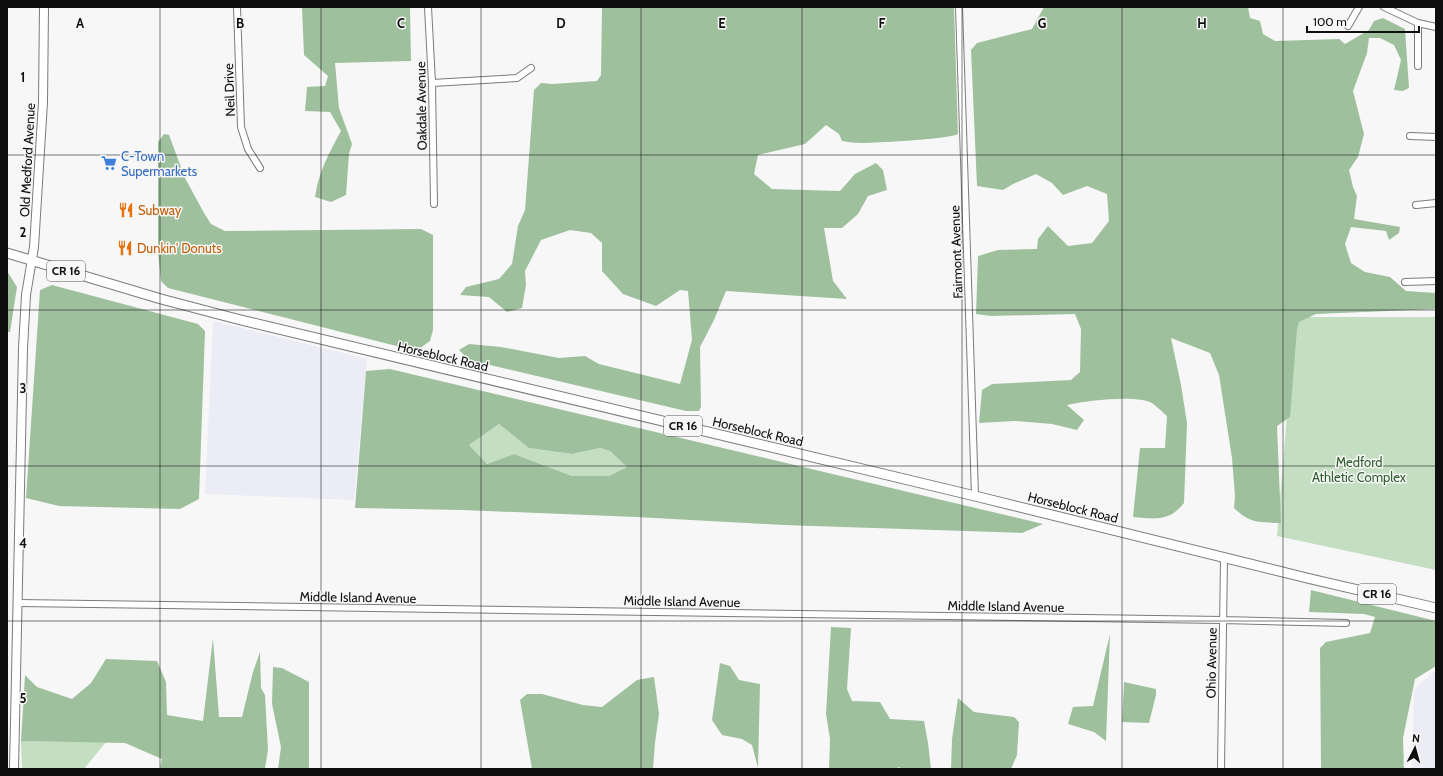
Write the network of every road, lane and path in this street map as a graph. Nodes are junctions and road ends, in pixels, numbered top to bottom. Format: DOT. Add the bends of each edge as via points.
graph roads {
  1 [pos="44,7"];
  2 [pos="237,7"];
  3 [pos="428,7"];
  4 [pos="959,7"];
  5 [pos="1384,7"];
  6 [pos="1357,8"];
  7 [pos="1418,23"];
  8 [pos="1348,26"];
  9 [pos="1436,27"];
  10 [pos="1418,66"];
  11 [pos="531,68"];
  12 [pos="432,83"];
  13 [pos="1410,136"];
  14 [pos="1436,137"];
  15 [pos="260,168"];
  16 [pos="1436,203"];
  17 [pos="434,204"];
  18 [pos="1416,205"];
  19 [pos="7,253"];
  20 [pos="32,261"];
  21 [pos="1436,281"];
  22 [pos="1405,282"];
  23 [pos="975,496"];
  24 [pos="1224,558"];
  25 [pos="18,603"];
  26 [pos="1436,608"];
  27 [pos="1223,620"];
  28 [pos="1346,623"];
  29 [pos="14,769"];
  30 [pos="1221,769"];
  1 -- 20 [label="street, Old Medford Avenue" via="43,102"];
  2 -- 15 [label="street, Neil Drive" via="241,127 248,149"];
  3 -- 12 [label="street, Oakdale Avenue"];
  4 -- 23 [label="street, Fairmont Avenue"];
  5 -- 7 [label="street"];
  6 -- 8 [label="street"];
  7 -- 9 [label="street"];
  7 -- 10 [label="street"];
  11 -- 12 [label="street" via="517,78"];
  12 -- 17 [label="street, Oakdale Avenue"];
  13 -- 14 [label="street"];
  16 -- 18 [label="street"];
  19 -- 20 [label="main road, Horseblock Road / CR 16"];
  20 -- 23 [label="main road, Horseblock Road / CR 16" via="245,321"];
  20 -- 25 [label="street, Old Medford Avenue" via="26,295 24,332"];
  21 -- 22 [label="street"];
  23 -- 24 [label="main road, Horseblock Road / CR 16"];
  24 -- 26 [label="main road, Horseblock Road / CR 16"];
  24 -- 27 [label="street, Ohio Avenue"];
  25 -- 27 [label="street, Middle Island Avenue"];
  25 -- 29 [label="street, Old Medford Avenue"];
  27 -- 28 [label="street, Middle Island Avenue"];
  27 -- 30 [label="street, Ohio Avenue"];
}
